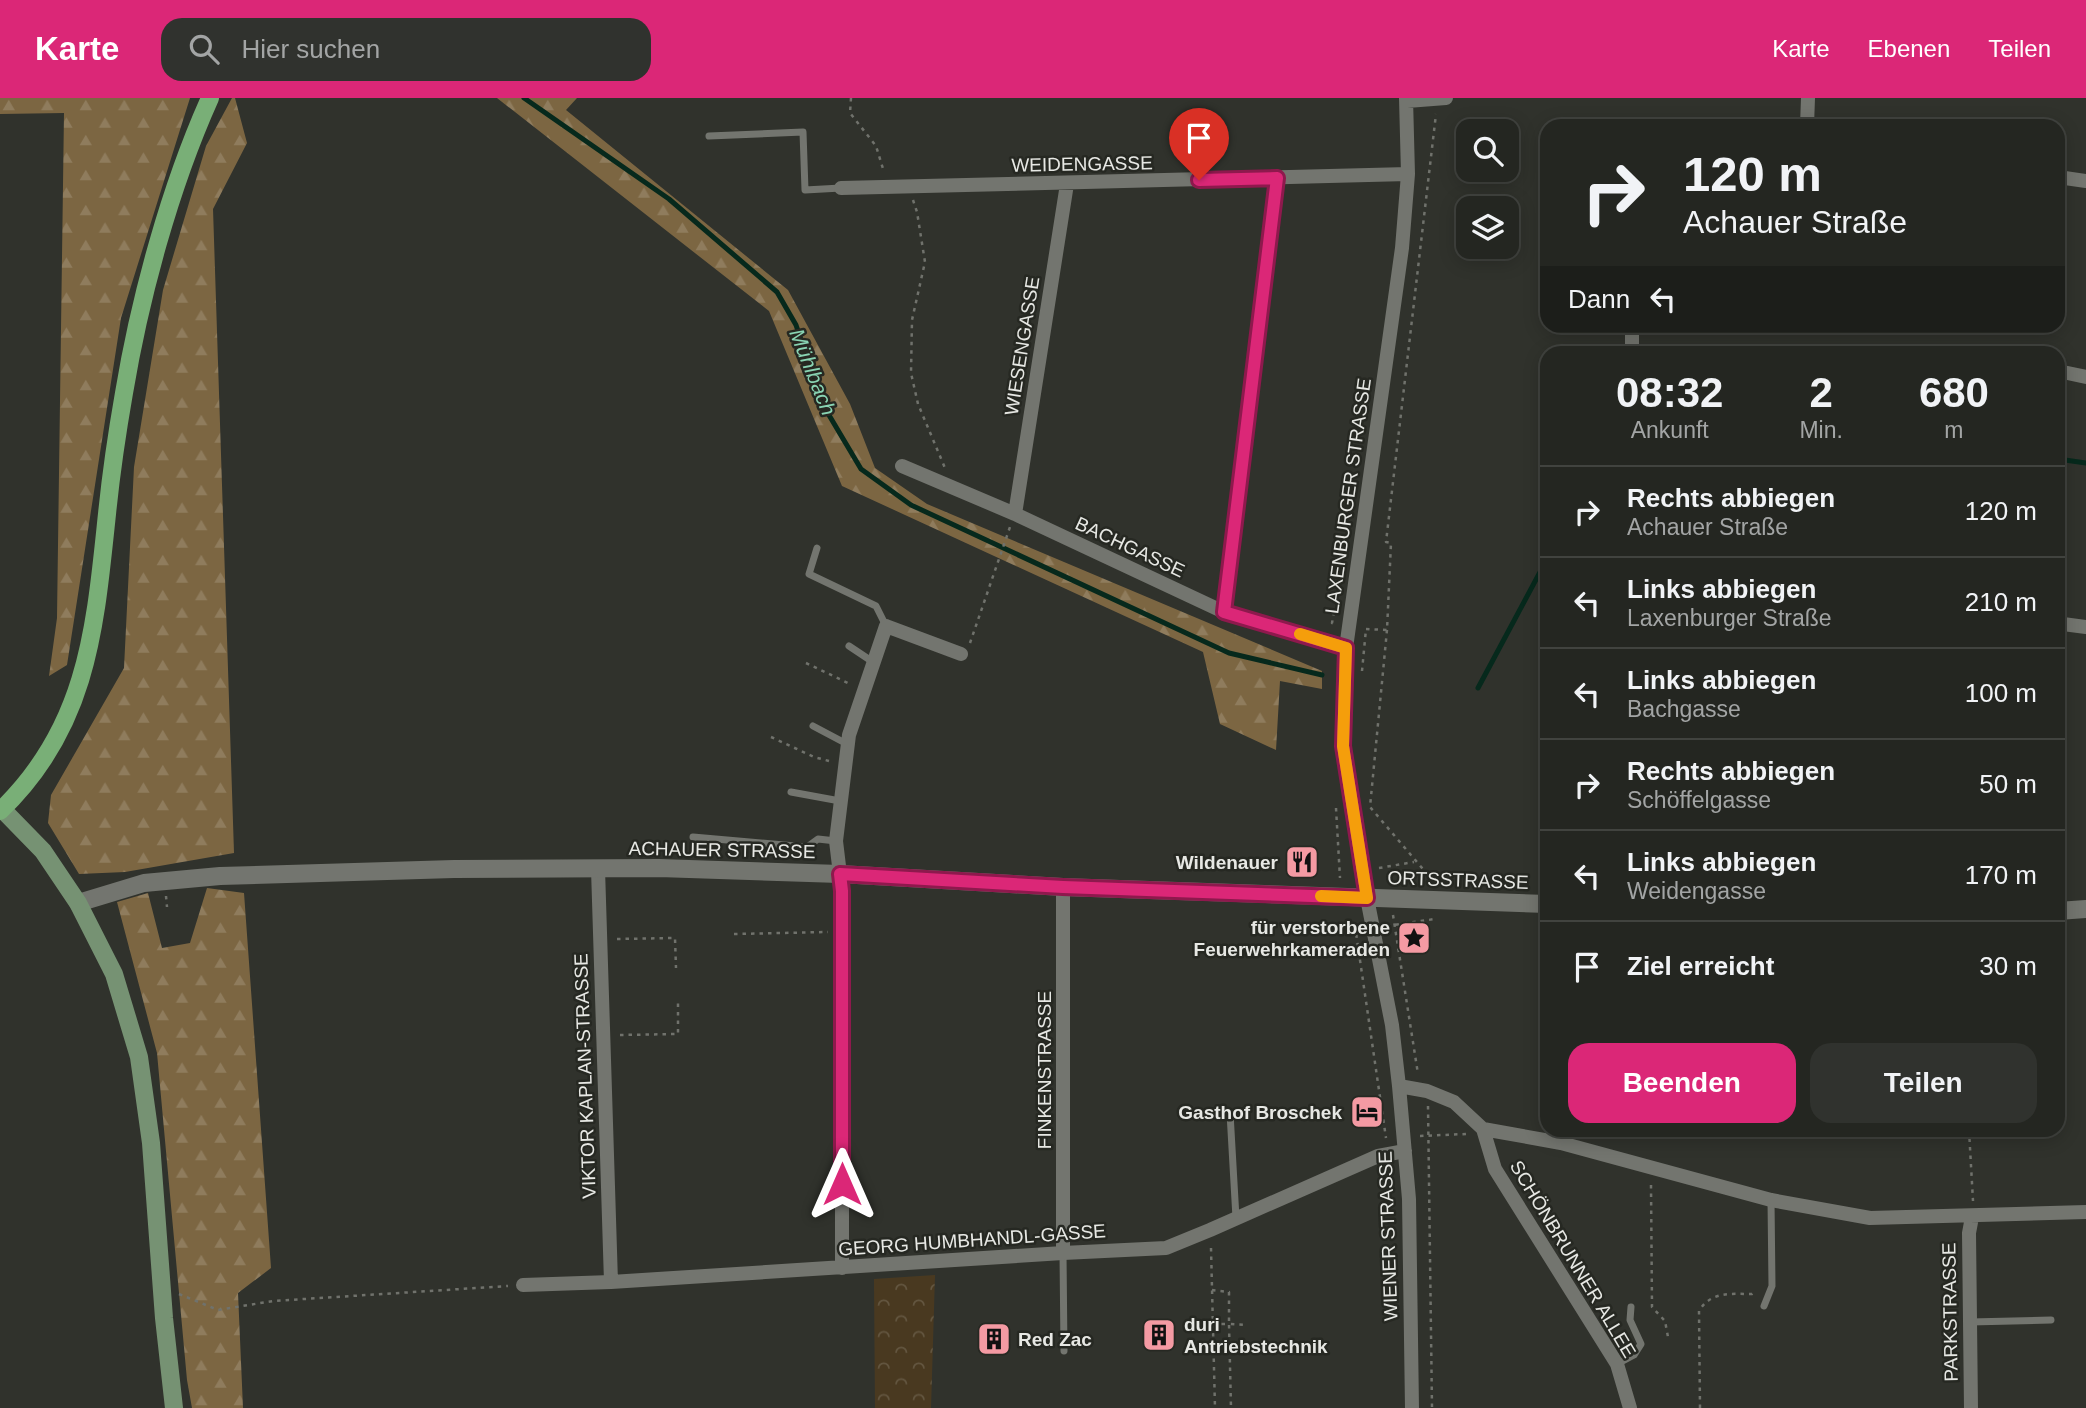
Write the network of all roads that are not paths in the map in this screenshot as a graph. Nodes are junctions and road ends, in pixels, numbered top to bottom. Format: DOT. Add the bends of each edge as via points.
graph roads {
  1 [pos="1808,98"];
  2 [pos="1407,99"];
  3 [pos="208,102"];
  4 [pos="1441,103"];
  5 [pos="1807,119"];
  6 [pos="709,136"];
  7 [pos="1408,174"];
  8 [pos="1277,178"];
  9 [pos="2065,178"];
  10 [pos="2086,181"];
  11 [pos="1067,184"];
  12 [pos="841,188"];
  13 [pos="2065,372"];
  14 [pos="2086,377"];
  15 [pos="902,466"];
  16 [pos="1015,514"];
  17 [pos="817,548"];
  18 [pos="1224,612"];
  19 [pos="2065,624"];
  20 [pos="886,626"];
  21 [pos="2086,627"];
  22 [pos="849,646"];
  23 [pos="1346,648"];
  24 [pos="961,654"];
  25 [pos="873,663"];
  26 [pos="813,726"];
  27 [pos="848,744"];
  28 [pos="790,792"];
  29 [pos="841,801"];
  30 [pos="1,810"];
  31 [pos="694,837"];
  32 [pos="836,841"];
  33 [pos="598,869"];
  34 [pos="840,874"];
  35 [pos="1063,887"];
  36 [pos="1367,898"];
  37 [pos="78,902"];
  38 [pos="1540,904"];
  39 [pos="2086,909"];
  40 [pos="2065,910"];
  41 [pos="1399,1086"];
  42 [pos="1230,1113"];
  43 [pos="1483,1129"];
  44 [pos="1405,1151"];
  45 [pos="1772,1200"];
  46 [pos="2086,1212"];
  47 [pos="1972,1217"];
  48 [pos="1236,1219"];
  49 [pos="1063,1253"];
  50 [pos="842,1268"];
  51 [pos="611,1282"];
  52 [pos="523,1285"];
  53 [pos="1764,1306"];
  54 [pos="1630,1307"];
  55 [pos="2051,1320"];
  56 [pos="1970,1322"];
  57 [pos="1063,1351"];
  58 [pos="1617,1364"];
  59 [pos="174,1408"];
  60 [pos="1412,1408"];
  61 [pos="1630,1408"];
  62 [pos="1970,1408"];
  1 -- 5 [label="street"];
  2 -- 4 [label="street"];
  2 -- 7 [label="street, LAXENBURGER STRASSE"];
  3 -- 30 [label="main road" via="179,179 132,347 97,609 82,680 43,761"];
  6 -- 12 [label="lane" via="803,132 805,190"];
  7 -- 8 [label="street, WEIDENGASSE"];
  7 -- 23 [label="street, LAXENBURGER STRASSE" via="1402,248"];
  8 -- 11 [label="street, WEIDENGASSE"];
  8 -- 18 [label="street"];
  9 -- 10 [label="street"];
  11 -- 12 [label="street, WEIDENGASSE"];
  11 -- 16 [label="street, WIESENGASSE"];
  13 -- 14 [label="street"];
  15 -- 16 [label="street, BACHGASSE"];
  16 -- 18 [label="street, BACHGASSE"];
  17 -- 20 [label="lane" via="809,574 876,606"];
  18 -- 23 [label="street, BACHGASSE"];
  19 -- 21 [label="street"];
  20 -- 24 [label="street"];
  20 -- 25 [label="street"];
  22 -- 25 [label="lane"];
  23 -- 36 [label="street, LAXENBURGER STRASSE" via="1343,746"];
  25 -- 27 [label="street"];
  26 -- 27 [label="lane"];
  27 -- 29 [label="street"];
  28 -- 29 [label="lane"];
  29 -- 32 [label="street"];
  30 -- 37 [label="main road" via="43,851"];
  31 -- 32 [label="lane" via="807,846 818,839"];
  32 -- 34 [label="street"];
  33 -- 34 [label="street, ACHAUER STRASSE"];
  33 -- 37 [label="street, ACHAUER STRASSE" via="220,876 144,883"];
  33 -- 51 [label="street, VIKTOR KAPLAN-STRASSE"];
  34 -- 35 [label="street, ACHAUER STRASSE"];
  34 -- 50 [label="street"];
  35 -- 36 [label="street, ACHAUER STRASSE"];
  35 -- 49 [label="street, FINKENSTRASSE"];
  36 -- 38 [label="street, ORTSSTRASSE" via="1390,892 1451,901"];
  36 -- 41 [label="street, WIENER STRASSE"];
  37 -- 59 [label="main road" via="114,974 139,1057"];
  39 -- 40 [label="street"];
  41 -- 43 [label="street" via="1454,1102"];
  41 -- 44 [label="street, WIENER STRASSE"];
  42 -- 48 [label="lane"];
  43 -- 45 [label="street" via="1561,1143"];
  43 -- 58 [label="street, SCHÖNBRUNNER ALLEE" via="1495,1169"];
  44 -- 48 [label="street, GEORG HUMBHANDL-GASSE" via="1378,1156"];
  44 -- 60 [label="street, WIENER STRASSE"];
  45 -- 47 [label="street" via="1870,1218"];
  45 -- 53 [label="lane" via="1772,1286"];
  46 -- 47 [label="street"];
  47 -- 56 [label="street, PARKSTRASSE"];
  48 -- 49 [label="street, GEORG HUMBHANDL-GASSE" via="1166,1248"];
  49 -- 50 [label="street, GEORG HUMBHANDL-GASSE"];
  49 -- 57 [label="lane"];
  50 -- 51 [label="street, GEORG HUMBHANDL-GASSE"];
  51 -- 52 [label="street, GEORG HUMBHANDL-GASSE"];
  54 -- 58 [label="lane" via="1630,1320 1642,1344 1634,1355"];
  55 -- 56 [label="lane"];
  56 -- 62 [label="street, PARKSTRASSE"];
  58 -- 61 [label="street, SCHÖNBRUNNER ALLEE"];
}
